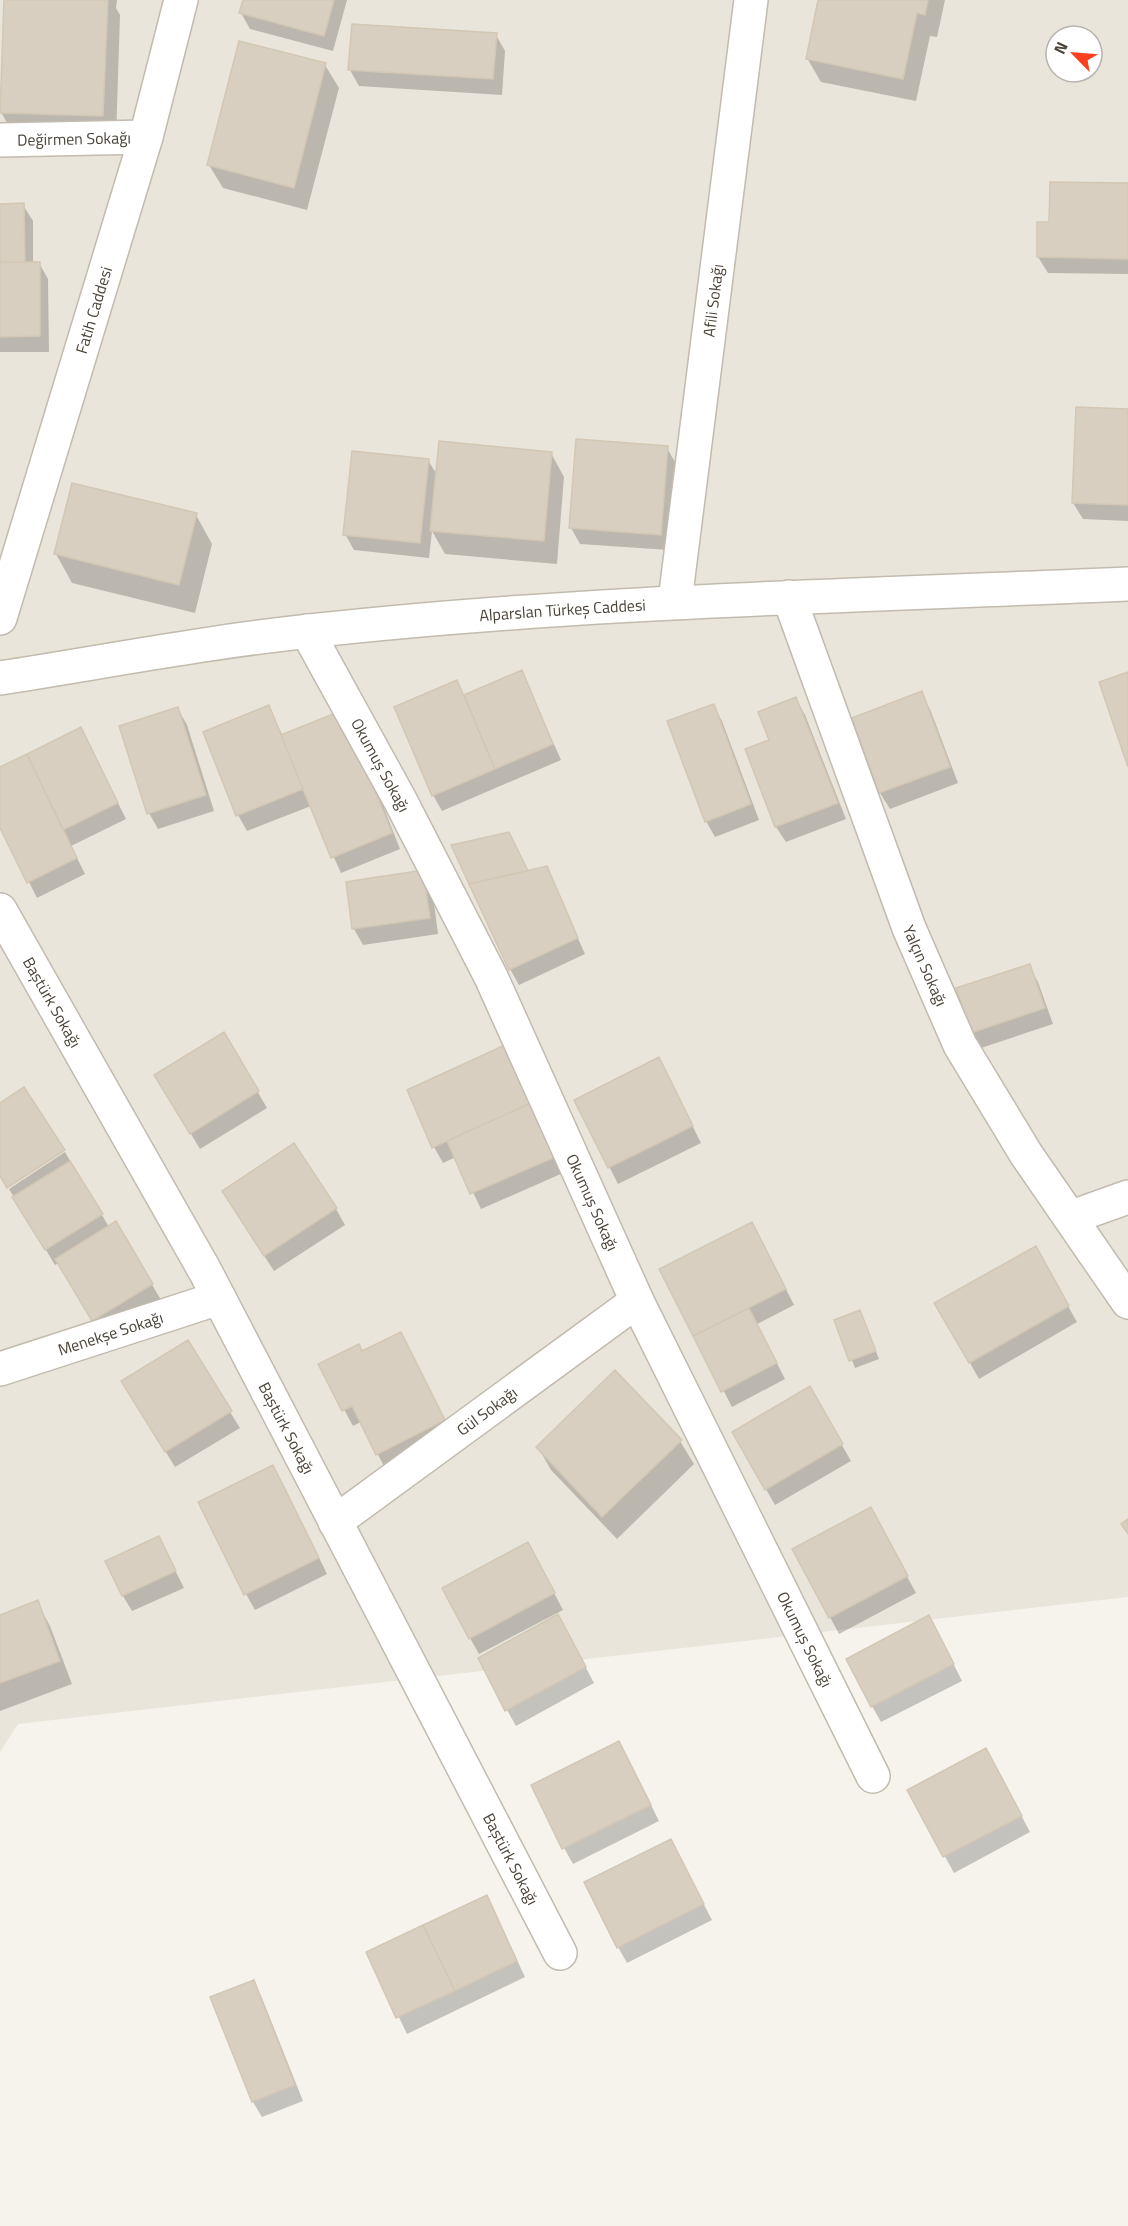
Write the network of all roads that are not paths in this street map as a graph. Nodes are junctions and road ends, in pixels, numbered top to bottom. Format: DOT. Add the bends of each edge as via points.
graph roads {
  1 [pos="181,0"];
  2 [pos="751,0"];
  3 [pos="146,137"];
  4 [pos="0,140"];
  5 [pos="1128,584"];
  6 [pos="789,597"];
  7 [pos="675,601"];
  8 [pos="0,618"];
  9 [pos="307,631"];
  10 [pos="0,678"];
  11 [pos="0,910"];
  12 [pos="1128,1197"];
  13 [pos="1071,1217"];
  14 [pos="219,1298"];
  15 [pos="637,1301"];
  16 [pos="1128,1302"];
  17 [pos="0,1369"];
  18 [pos="335,1521"];
  19 [pos="873,1776"];
  20 [pos="560,1953"];
  1 -- 3 [label="street, Fatih Caddesi"];
  2 -- 7 [label="street, Afili Sokağı"];
  3 -- 4 [label="street, Değirmen Sokağı"];
  3 -- 8 [label="street, Fatih Caddesi"];
  5 -- 6 [label="street, Alparslan Türkeş Caddesi"];
  6 -- 7 [label="street, Alparslan Türkeş Caddesi"];
  6 -- 13 [label="street, Yalçın Sokağı" via="909,928 960,1046 1026,1154"];
  7 -- 9 [label="street, Alparslan Türkeş Caddesi"];
  9 -- 10 [label="street, Alparslan Türkeş Caddesi"];
  9 -- 15 [label="street, Okumuş Sokağı" via="491,977"];
  11 -- 14 [label="street, Baştürk Sokağı"];
  12 -- 13 [label="street"];
  13 -- 16 [label="street, Yalçın Sokağı"];
  14 -- 17 [label="street, Menekşe Sokağı"];
  14 -- 18 [label="street, Baştürk Sokağı"];
  15 -- 18 [label="street, Gül Sokağı"];
  15 -- 19 [label="street, Okumuş Sokağı"];
  18 -- 20 [label="street, Baştürk Sokağı"];
}
